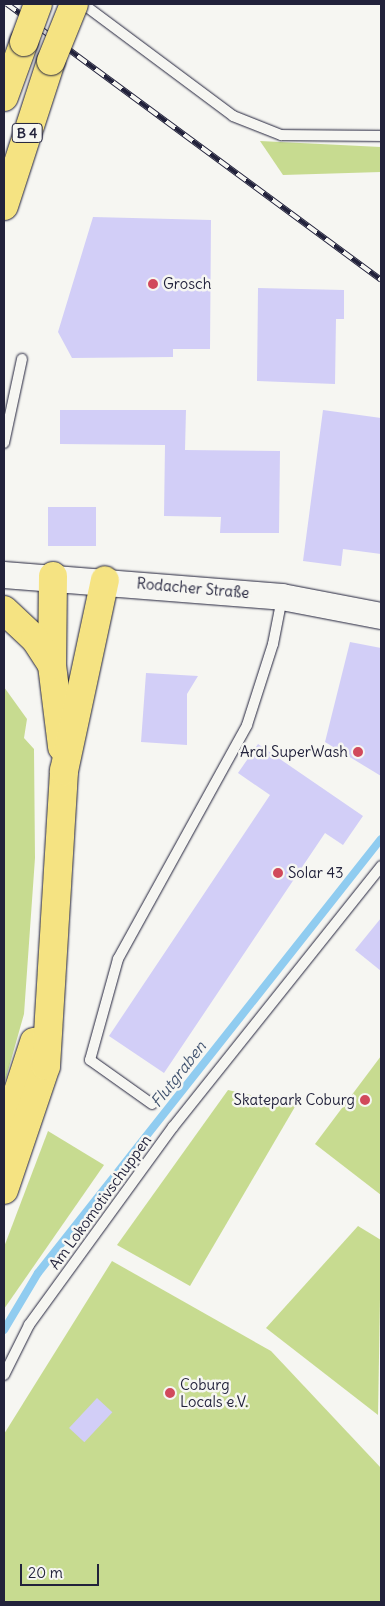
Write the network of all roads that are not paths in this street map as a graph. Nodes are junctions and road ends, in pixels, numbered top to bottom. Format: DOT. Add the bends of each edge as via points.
graph roads {
  1 [pos="38,4"];
  2 [pos="74,4"];
  3 [pos="83,4"];
  4 [pos="4,97"];
  5 [pos="381,136"];
  6 [pos="4,206"];
  7 [pos="22,360"];
  8 [pos="4,443"];
  9 [pos="4,575"];
  10 [pos="53,576"];
  11 [pos="105,580"];
  12 [pos="282,597"];
  13 [pos="4,610"];
  14 [pos="381,616"];
  15 [pos="52,665"];
  16 [pos="64,771"];
  17 [pos="381,866"];
  18 [pos="50,993"];
  19 [pos="152,1104"];
  20 [pos="4,1134"];
  21 [pos="4,1190"];
  22 [pos="4,1375"];
  1 -- 4 [label="highway, bridge"];
  2 -- 6 [label="highway, B 4, bridge" via="51,61"];
  3 -- 5 [label="lane" via="233,116 281,135"];
  7 -- 8 [label="lane"];
  9 -- 10 [label="street, Rodacher Straße"];
  10 -- 11 [label="street, Rodacher Straße"];
  10 -- 15 [label="highway"];
  11 -- 12 [label="street, Rodacher Straße"];
  11 -- 16 [label="highway"];
  12 -- 14 [label="street, Rodacher Straße"];
  12 -- 19 [label="lane" via="273,644 248,725 118,959 90,1060"];
  13 -- 15 [label="highway" via="35,639"];
  15 -- 16 [label="highway"];
  16 -- 18 [label="highway"];
  17 -- 22 [label="lane, Am Lokomotivschuppen" via="173,1128 29,1326"];
  18 -- 20 [label="highway"];
  18 -- 21 [label="highway" via="46,1066"];
}
